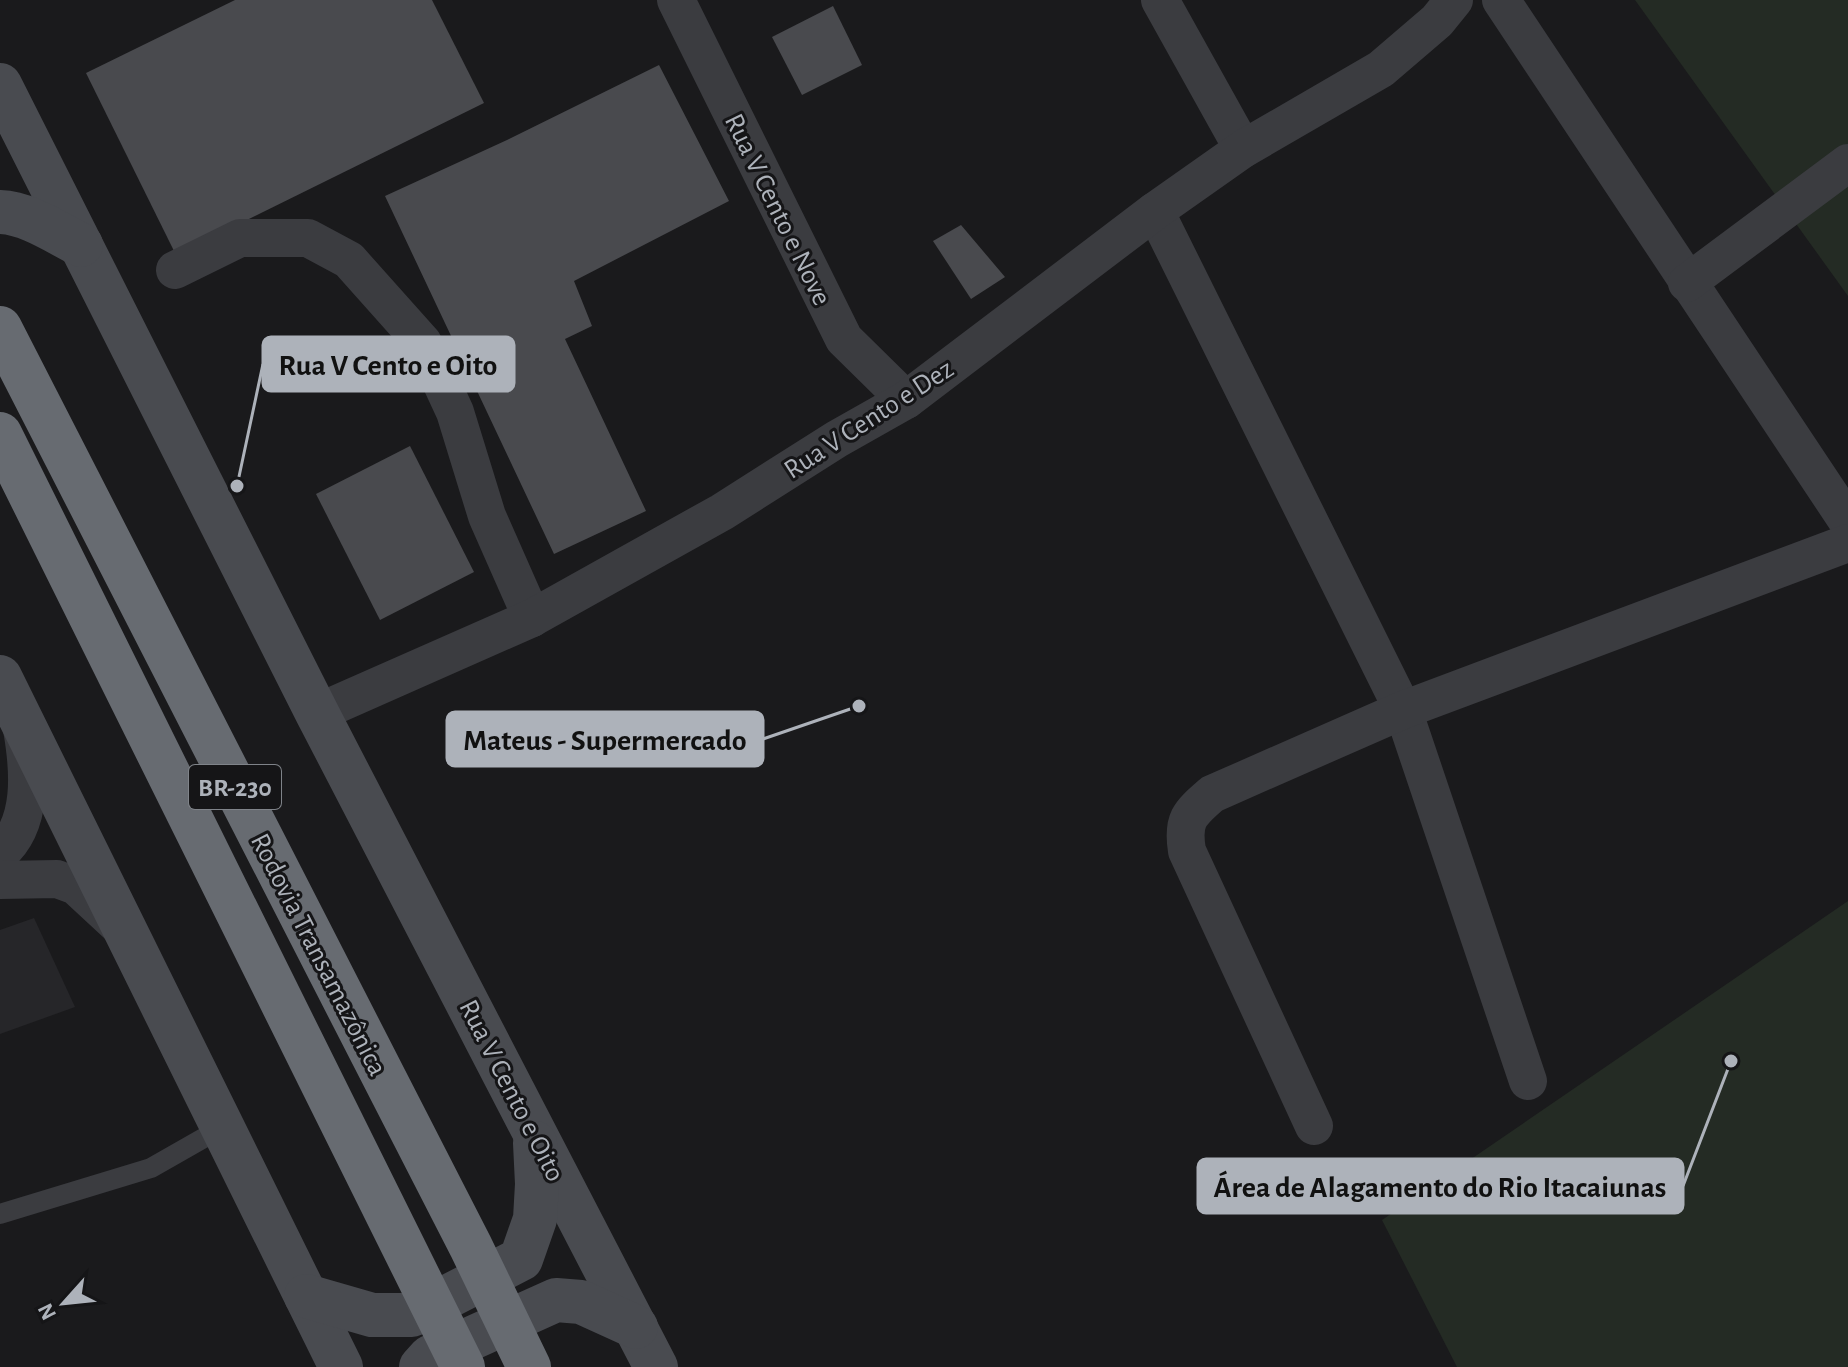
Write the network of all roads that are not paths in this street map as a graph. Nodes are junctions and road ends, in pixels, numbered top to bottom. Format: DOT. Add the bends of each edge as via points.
graph roads {
  1 [pos="676,0"];
  2 [pos="1160,0"];
  3 [pos="1454,0"];
  4 [pos="1501,0"];
  5 [pos="0,85"];
  6 [pos="1243,149"];
  7 [pos="1848,163"];
  8 [pos="1155,211"];
  9 [pos="0,212"];
  10 [pos="81,245"];
  11 [pos="175,270"];
  12 [pos="1687,283"];
  13 [pos="0,328"];
  14 [pos="906,400"];
  15 [pos="0,434"];
  16 [pos="1848,522"];
  17 [pos="1848,543"];
  18 [pos="532,618"];
  19 [pos="0,677"];
  20 [pos="1403,710"];
  21 [pos="317,713"];
  22 [pos="20,718"];
  23 [pos="0,853"];
  24 [pos="0,880"];
  25 [pos="126,932"];
  26 [pos="1528,1081"];
  27 [pos="1314,1126"];
  28 [pos="223,1127"];
  29 [pos="534,1130"];
  30 [pos="0,1214"];
  31 [pos="306,1296"];
  32 [pos="636,1327"];
  33 [pos="520,1349"];
  34 [pos="448,1364"];
  35 [pos="341,1367"];
  36 [pos="656,1367"];
  1 -- 14 [label="street, Rua V Cento e Nove" via="844,339"];
  2 -- 6 [label="street"];
  3 -- 6 [label="street, Rua V Cento e Dez" via="1381,69"];
  4 -- 12 [label="street"];
  5 -- 10 [label="main road, Rua V Cento e Oito"];
  6 -- 8 [label="street, Rua V Cento e Dez"];
  7 -- 12 [label="street"];
  8 -- 14 [label="street, Rua V Cento e Dez"];
  8 -- 20 [label="street"];
  9 -- 10 [label="main road" via="36,222"];
  10 -- 21 [label="main road, Rua V Cento e Oito"];
  11 -- 18 [label="street" via="240,238 308,238 349,260 423,343 455,412 487,516"];
  12 -- 16 [label="street"];
  13 -- 33 [label="highway, Rodovia Transamazônica / BR-230"];
  14 -- 18 [label="street, Rua V Cento e Dez" via="722,512"];
  15 -- 34 [label="highway, Rodovia Transamazônica / BR-230" via="418,1278"];
  17 -- 20 [label="street"];
  18 -- 21 [label="street, Rua V Cento e Dez"];
  19 -- 22 [label="main road"];
  20 -- 26 [label="street"];
  20 -- 27 [label="street" via="1212,794 1189,814 1184,833 1187,851"];
  21 -- 29 [label="main road, Rua V Cento e Oito"];
  22 -- 23 [label="street" via="28,762 23,815 16,836"];
  22 -- 25 [label="main road"];
  24 -- 25 [label="street" via="57,879 76,886"];
  25 -- 28 [label="main road"];
  28 -- 30 [label="lane" via="151,1168"];
  28 -- 31 [label="main road"];
  29 -- 31 [label="main road" via="535,1219 521,1259 412,1315 372,1315"];
  29 -- 32 [label="main road, Rua V Cento e Oito"];
  31 -- 35 [label="main road"];
  32 -- 34 [label="main road" via="581,1302 556,1300 430,1357"];
  32 -- 36 [label="main road, Rua V Cento e Oito"];
}
